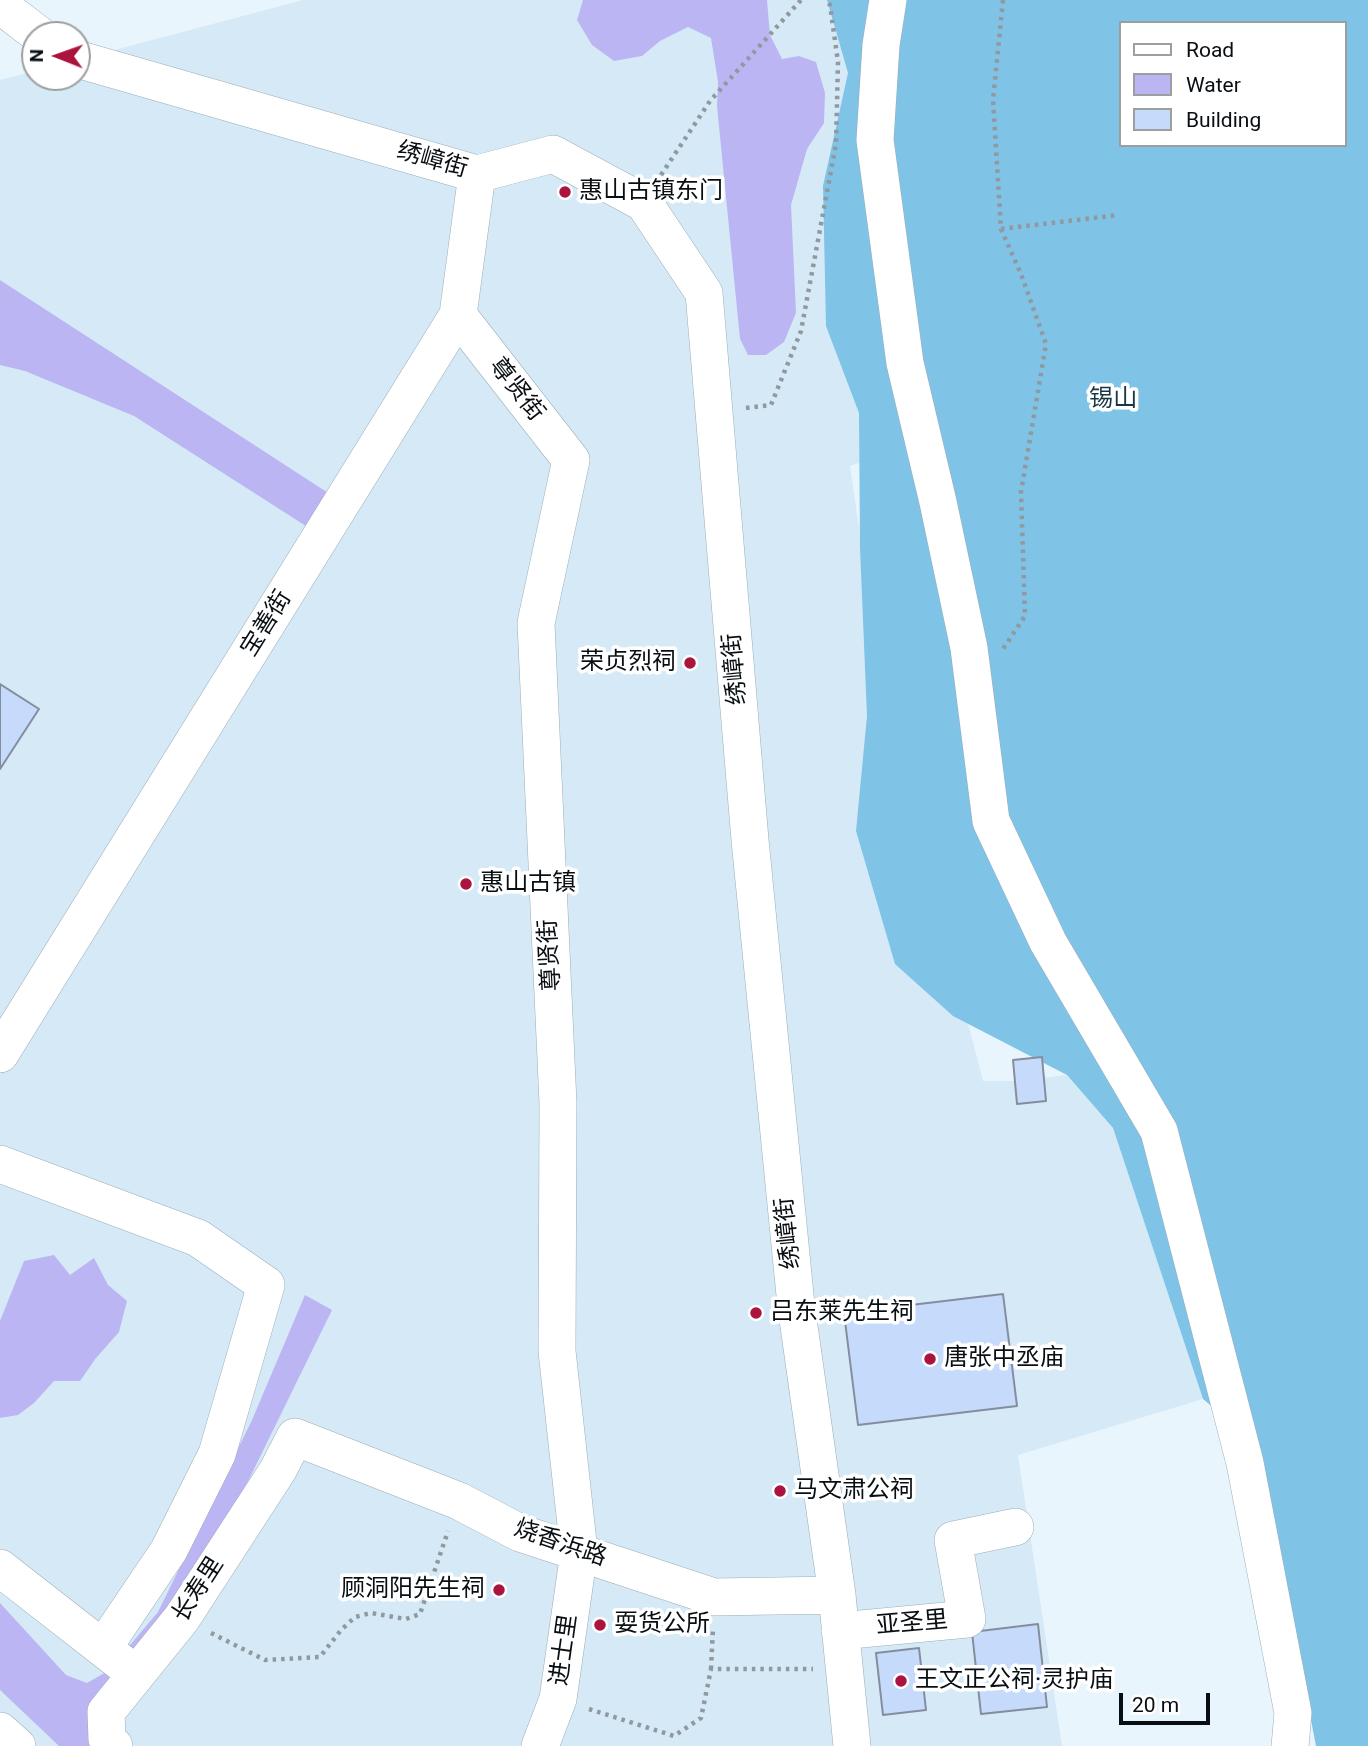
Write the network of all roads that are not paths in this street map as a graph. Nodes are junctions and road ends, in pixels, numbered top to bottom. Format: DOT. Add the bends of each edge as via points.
graph roads {
  1 [pos="888,0"];
  2 [pos="0,5"];
  3 [pos="21,21"];
  4 [pos="91,63"];
  5 [pos="477,174"];
  6 [pos="458,315"];
  7 [pos="0,1054"];
  8 [pos="0,1164"];
  9 [pos="295,1437"];
  10 [pos="217,1454"];
  11 [pos="267,1487"];
  12 [pos="1015,1527"];
  13 [pos="579,1552"];
  14 [pos="0,1567"];
  15 [pos="837,1595"];
  16 [pos="840,1630"];
  17 [pos="103,1648"];
  18 [pos="137,1675"];
  19 [pos="0,1731"];
  20 [pos="111,1742"];
  21 [pos="17,1746"];
  22 [pos="540,1746"];
  23 [pos="852,1746"];
  24 [pos="1290,1746"];
  1 -- 24 [label="street" via="875,140 905,363 969,648 991,821 1048,942 1160,1131 1245,1463 1293,1713"];
  2 -- 3 [label="street"];
  4 -- 5 [label="street, 绣嶂街"];
  5 -- 6 [label="street, 宝善街"];
  5 -- 15 [label="street, 绣嶂街" via="552,154 644,202 704,293 750,839 796,1305"];
  6 -- 7 [label="street, 宝善街"];
  6 -- 13 [label="street, 尊贤街" via="571,460 536,623 558,1103 557,1351"];
  8 -- 10 [label="street" via="198,1238 266,1285"];
  9 -- 11 [label="street, 长寿里"];
  9 -- 13 [label="street, 烧香浜路" via="459,1501 520,1533"];
  10 -- 11 [label="street"];
  10 -- 17 [label="street" via="169,1550"];
  11 -- 18 [label="street, 长寿里" via="182,1618"];
  12 -- 16 [label="street, 亚圣里" via="953,1540 967,1619"];
  13 -- 15 [label="street, 烧香浜路" via="714,1597"];
  13 -- 22 [label="street, 进士里" via="558,1699"];
  14 -- 17 [label="street"];
  15 -- 16 [label="street, 绣嶂街"];
  16 -- 23 [label="street, 绣嶂街"];
  17 -- 18 [label="street"];
  18 -- 20 [label="street, 长寿里" via="106,1712"];
  19 -- 21 [label="street"];
}
